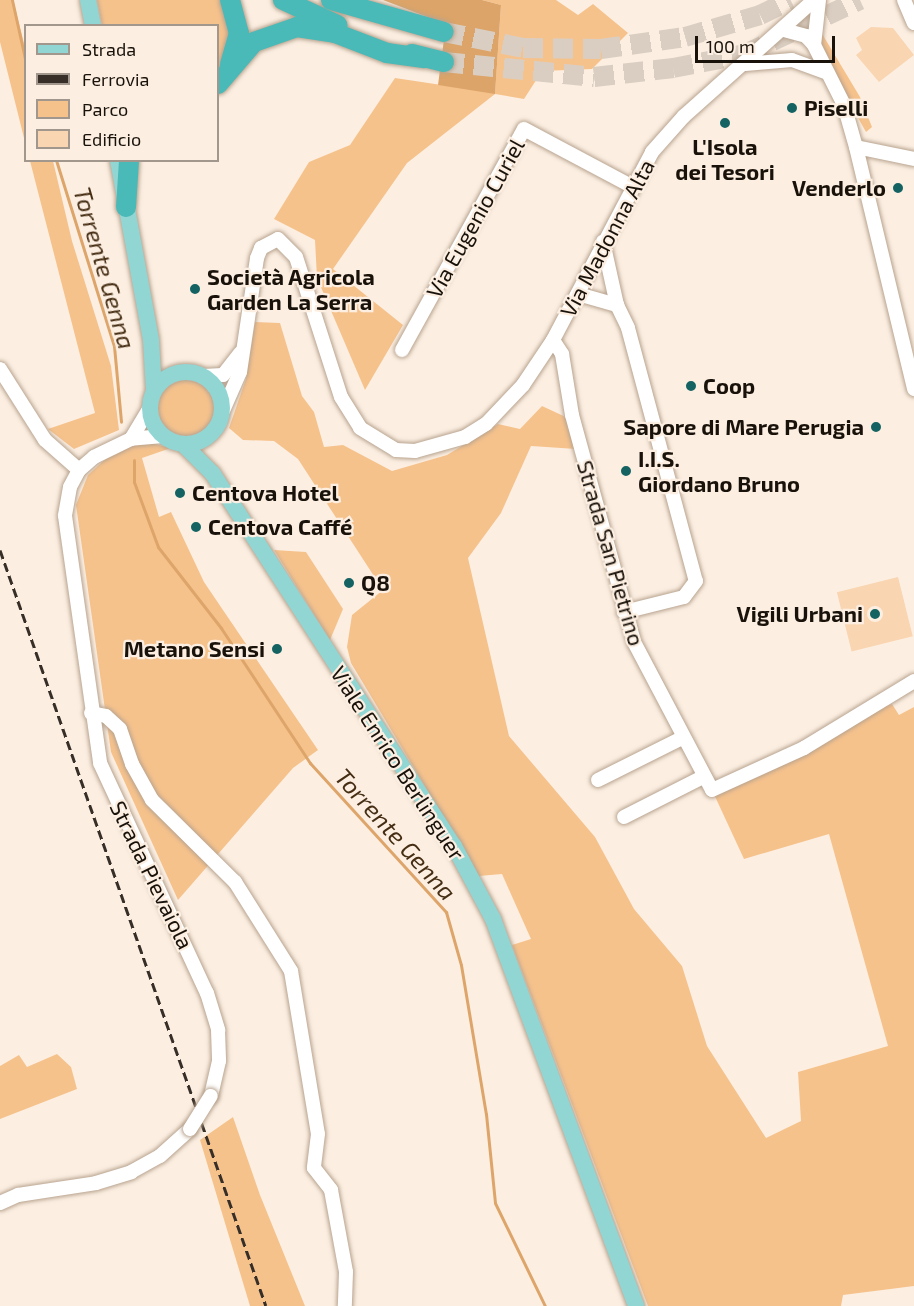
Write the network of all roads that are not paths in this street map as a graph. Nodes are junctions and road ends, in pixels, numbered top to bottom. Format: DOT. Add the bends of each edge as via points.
graph roads {
  1 [pos="88,0"];
  2 [pos="230,0"];
  3 [pos="283,0"];
  4 [pos="331,0"];
  5 [pos="357,0"];
  6 [pos="814,0"];
  7 [pos="819,0"];
  8 [pos="904,0"];
  9 [pos="914,23"];
  10 [pos="93,24"];
  11 [pos="784,30"];
  12 [pos="814,45"];
  13 [pos="424,58"];
  14 [pos="792,60"];
  15 [pos="444,62"];
  16 [pos="743,64"];
  17 [pos="825,72"];
  18 [pos="223,77"];
  19 [pos="856,147"];
  20 [pos="914,159"];
  21 [pos="118,162"];
  22 [pos="129,162"];
  23 [pos="631,186"];
  24 [pos="126,207"];
  25 [pos="603,241"];
  26 [pos="588,274"];
  27 [pos="610,279"];
  28 [pos="578,294"];
  29 [pos="617,305"];
  30 [pos="151,340"];
  31 [pos="553,340"];
  32 [pos="402,350"];
  33 [pos="242,352"];
  34 [pos="0,369"];
  35 [pos="182,372"];
  36 [pos="203,375"];
  37 [pos="914,389"];
  38 [pos="154,390"];
  39 [pos="150,409"];
  40 [pos="222,413"];
  41 [pos="213,431"];
  42 [pos="163,436"];
  43 [pos="131,439"];
  44 [pos="183,444"];
  45 [pos="79,470"];
  46 [pos="213,474"];
  47 [pos="624,612"];
  48 [pos="914,681"];
  49 [pos="91,713"];
  50 [pos="682,738"];
  51 [pos="703,777"];
  52 [pos="598,780"];
  53 [pos="624,817"];
  54 [pos="0,1203"];
  55 [pos="345,1306"];
  56 [pos="636,1306"];
  1 -- 10 [label="main road"];
  2 -- 18 [label="highway" via="238,33"];
  3 -- 13 [label="highway"];
  4 -- 5 [label="highway" via="437,31"];
  6 -- 11 [label="street, Via Madonna Alta"];
  7 -- 12 [label="street"];
  8 -- 9 [label="street"];
  11 -- 12 [label="street" via="806,36"];
  11 -- 14 [label="street" via="785,49"];
  11 -- 16 [label="street, Via Madonna Alta"];
  12 -- 17 [label="street"];
  13 -- 15 [label="highway"];
  13 -- 18 [label="highway" via="387,53 335,33 297,27 254,42"];
  14 -- 16 [label="street"];
  14 -- 17 [label="street"];
  16 -- 23 [label="street, Via Madonna Alta" via="669,130"];
  17 -- 19 [label="street" via="844,105"];
  19 -- 20 [label="street"];
  19 -- 37 [label="street"];
  21 -- 24 [label="main road"];
  22 -- 24 [label="highway"];
  23 -- 25 [label="street, Via Madonna Alta"];
  23 -- 32 [label="street, Via Eugenio Curiel" via="524,129"];
  24 -- 30 [label="main road"];
  25 -- 26 [label="street, Via Madonna Alta"];
  25 -- 27 [label="street"];
  26 -- 27 [label="street"];
  26 -- 28 [label="street, Via Madonna Alta"];
  27 -- 29 [label="street"];
  28 -- 29 [label="street"];
  28 -- 31 [label="street, Via Madonna Alta"];
  29 -- 47 [label="street" via="628,328 696,581 684,597"];
  30 -- 35 [label="main road"];
  30 -- 38 [label="main road"];
  31 -- 33 [label="street" via="523,385 486,424 441,446 396,450 377,442 348,412 296,257 278,239 261,248 257,258"];
  31 -- 47 [label="street, Strada San Pietrino" via="562,354 573,415"];
  33 -- 36 [label="street" via="223,375"];
  33 -- 40 [label="street" via="240,372"];
  34 -- 45 [label="street" via="45,440"];
  35 -- 36 [label="main road"];
  35 -- 38 [label="main road" via="169,376"];
  36 -- 40 [label="main road" via="218,391"];
  38 -- 39 [label="main road"];
  39 -- 42 [label="main road"];
  39 -- 43 [label="street"];
  40 -- 41 [label="main road"];
  41 -- 44 [label="main road" via="202,440"];
  41 -- 46 [label="main road"];
  42 -- 43 [label="street"];
  42 -- 44 [label="main road"];
  43 -- 45 [label="street"];
  44 -- 46 [label="main road, Viale Enrico Berlinguer"];
  45 -- 49 [label="street, Strada Pievaiola" via="66,499 65,516"];
  46 -- 56 [label="main road, Viale Enrico Berlinguer" via="454,846 493,919"];
  47 -- 50 [label="street, Strada San Pietrino" via="634,642"];
  48 -- 51 [label="street, Strada San Pietrino" via="813,743 712,790"];
  49 -- 54 [label="street, Strada Pievaiola, bridge" via="110,787 207,993 218,1030 219,1061 211,1095 190,1128 160,1156 130,1172"];
  49 -- 55 [label="street" via="114,721 152,800 223,869 254,908 291,971 318,1134 314,1168 332,1190 346,1272"];
  50 -- 51 [label="street, Strada San Pietrino"];
  50 -- 52 [label="street"];
  51 -- 53 [label="street"];
}
